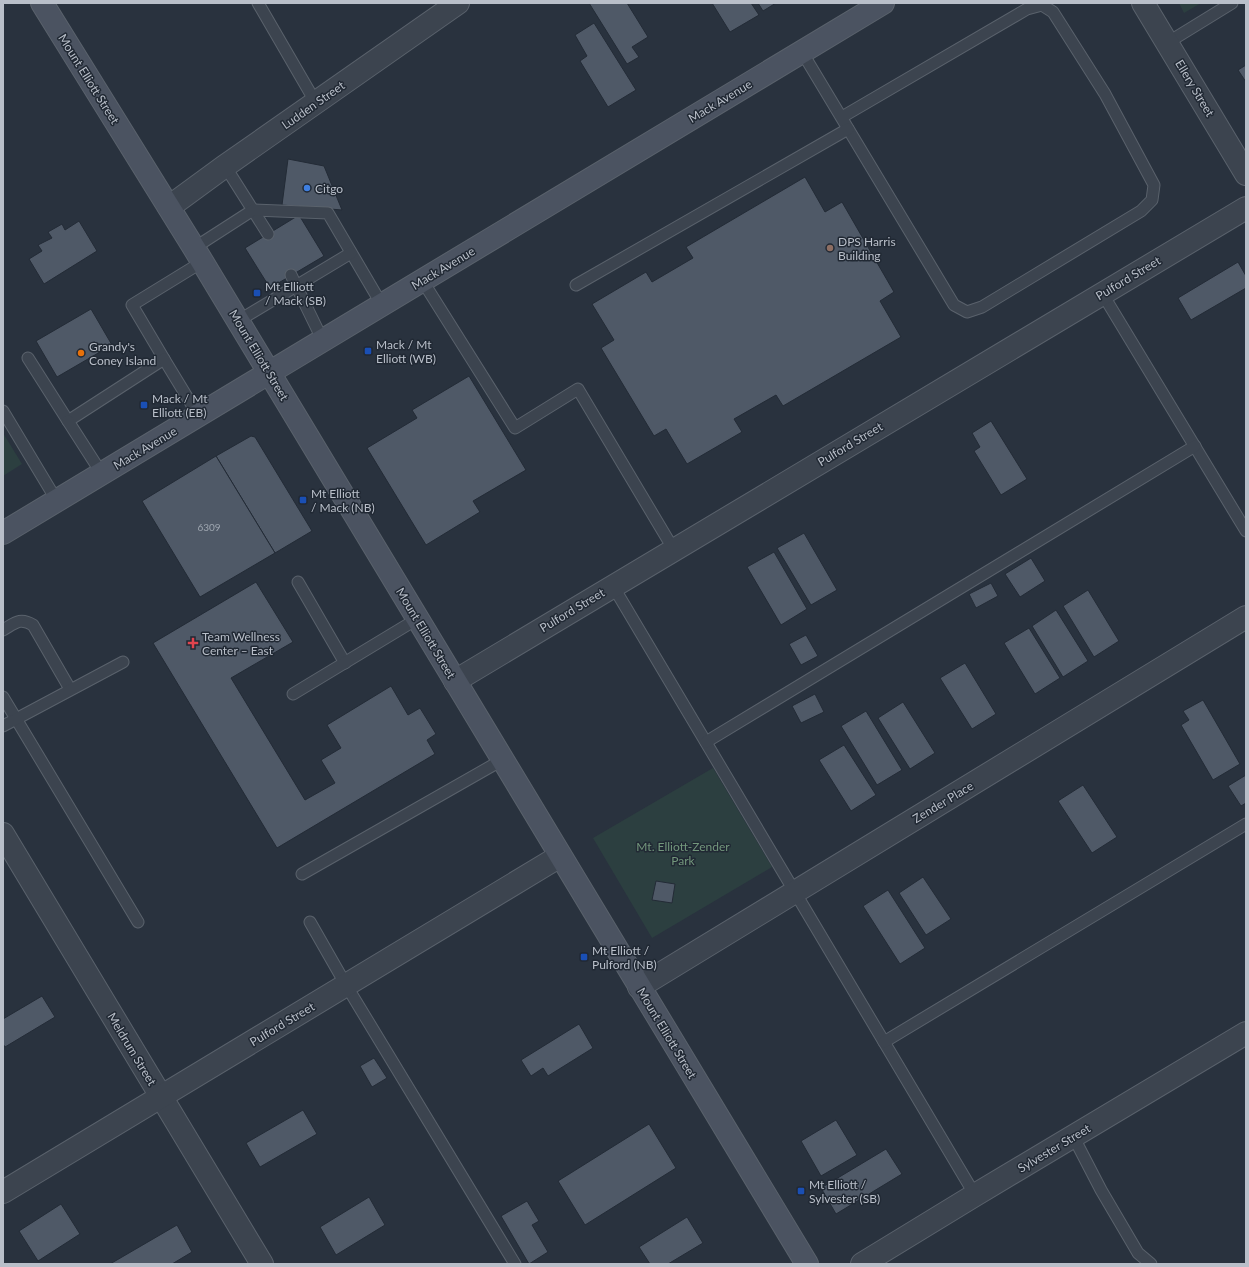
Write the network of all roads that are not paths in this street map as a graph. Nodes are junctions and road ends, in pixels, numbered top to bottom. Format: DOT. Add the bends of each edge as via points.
graph roads {
  1 [pos="42,3"];
  2 [pos="258,3"];
  3 [pos="458,3"];
  4 [pos="882,3"];
  5 [pos="1143,3"];
  6 [pos="1232,3"];
  7 [pos="1167,42"];
  8 [pos="802,52"];
  9 [pos="316,103"];
  10 [pos="842,117"];
  11 [pos="848,129"];
  12 [pos="225,166"];
  13 [pos="1246,174"];
  14 [pos="169,207"];
  15 [pos="1246,208"];
  16 [pos="253,210"];
  17 [pos="268,234"];
  18 [pos="351,253"];
  19 [pos="198,255"];
  20 [pos="294,280"];
  21 [pos="422,280"];
  22 [pos="576,285"];
  23 [pos="1102,293"];
  24 [pos="382,305"];
  25 [pos="238,320"];
  26 [pos="323,341"];
  27 [pos="28,358"];
  28 [pos="164,359"];
  29 [pos="269,372"];
  30 [pos="3,411"];
  31 [pos="198,415"];
  32 [pos="68,421"];
  33 [pos="1195,446"];
  34 [pos="102,474"];
  35 [pos="57,501"];
  36 [pos="1246,531"];
  37 [pos="3,533"];
  38 [pos="674,550"];
  39 [pos="298,582"];
  40 [pos="613,586"];
  41 [pos="1246,617"];
  42 [pos="417,619"];
  43 [pos="3,630"];
  44 [pos="123,662"];
  45 [pos="345,663"];
  46 [pos="455,681"];
  47 [pos="70,689"];
  48 [pos="294,694"];
  49 [pos="3,697"];
  50 [pos="15,719"];
  51 [pos="3,726"];
  52 [pos="706,742"];
  53 [pos="502,760"];
  54 [pos="1246,824"];
  55 [pos="3,834"];
  56 [pos="560,856"];
  57 [pos="302,874"];
  58 [pos="795,893"];
  59 [pos="138,922"];
  60 [pos="310,922"];
  61 [pos="346,985"];
  62 [pos="639,987"];
  63 [pos="1246,1033"];
  64 [pos="884,1042"];
  65 [pos="161,1097"];
  66 [pos="1073,1136"];
  67 [pos="3,1192"];
  68 [pos="975,1195"];
  69 [pos="262,1264"];
  70 [pos="515,1264"];
  71 [pos="807,1264"];
  72 [pos="862,1264"];
  73 [pos="1151,1264"];
  1 -- 14 [label="main road, Mount Elliott Street"];
  2 -- 9 [label="lane"];
  3 -- 9 [label="street, Ludden Street"];
  4 -- 8 [label="main road, Mack Avenue"];
  5 -- 7 [label="street, Ellery Street"];
  6 -- 7 [label="lane"];
  7 -- 13 [label="street, Ellery Street"];
  8 -- 10 [label="lane"];
  8 -- 21 [label="main road, Mack Avenue"];
  9 -- 12 [label="street, Ludden Street"];
  10 -- 11 [label="lane"];
  10 -- 11 [label="lane" via="1027,8 1042,5 1053,12 1105,94 1154,185 1152,200 1141,211 982,307 967,312 954,306"];
  11 -- 22 [label="lane"];
  12 -- 14 [label="street, Ludden Street"];
  12 -- 16 [label="lane"];
  14 -- 19 [label="main road, Mount Elliott Street"];
  15 -- 23 [label="street, Pulford Street"];
  16 -- 17 [label="lane"];
  16 -- 18 [label="lane" via="328,213"];
  16 -- 19 [label="lane"];
  18 -- 20 [label="lane"];
  18 -- 24 [label="lane"];
  19 -- 25 [label="main road, Mount Elliott Street"];
  19 -- 28 [label="lane" via="132,305"];
  20 -- 25 [label="lane"];
  20 -- 26 [label="lane"];
  21 -- 24 [label="main road, Mack Avenue"];
  21 -- 38 [label="lane" via="515,428 578,389"];
  23 -- 33 [label="lane"];
  23 -- 38 [label="street, Pulford Street"];
  24 -- 26 [label="main road, Mack Avenue"];
  25 -- 29 [label="main road, Mount Elliott Street"];
  26 -- 29 [label="main road, Mack Avenue"];
  27 -- 32 [label="lane"];
  28 -- 31 [label="lane"];
  28 -- 32 [label="lane"];
  29 -- 31 [label="main road, Mack Avenue"];
  29 -- 42 [label="main road, Mount Elliott Street"];
  30 -- 35 [label="lane"];
  31 -- 34 [label="main road, Mack Avenue"];
  32 -- 34 [label="lane"];
  33 -- 36 [label="lane"];
  33 -- 52 [label="lane"];
  34 -- 35 [label="main road, Mack Avenue"];
  35 -- 37 [label="main road, Mack Avenue"];
  38 -- 40 [label="street, Pulford Street"];
  39 -- 45 [label="lane"];
  40 -- 46 [label="street, Pulford Street"];
  40 -- 52 [label="lane"];
  41 -- 58 [label="street, Zender Place"];
  42 -- 45 [label="lane"];
  42 -- 46 [label="main road, Mount Elliott Street"];
  43 -- 47 [label="lane" via="19,620 33,626"];
  44 -- 47 [label="lane"];
  45 -- 48 [label="lane"];
  46 -- 53 [label="main road, Mount Elliott Street"];
  47 -- 50 [label="lane"];
  49 -- 50 [label="lane"];
  50 -- 51 [label="lane"];
  50 -- 59 [label="lane"];
  52 -- 58 [label="lane"];
  53 -- 56 [label="main road, Mount Elliott Street"];
  53 -- 57 [label="lane"];
  54 -- 64 [label="lane"];
  55 -- 65 [label="street, Meldrum Street"];
  56 -- 61 [label="street, Pulford Street"];
  56 -- 62 [label="main road, Mount Elliott Street"];
  58 -- 62 [label="street, Zender Place"];
  58 -- 64 [label="lane"];
  60 -- 61 [label="lane"];
  61 -- 65 [label="street, Pulford Street"];
  61 -- 70 [label="lane"];
  62 -- 71 [label="main road, Mount Elliott Street"];
  63 -- 66 [label="street, Sylvester Street"];
  64 -- 68 [label="lane"];
  65 -- 67 [label="street, Pulford Street"];
  65 -- 69 [label="street, Meldrum Street"];
  66 -- 68 [label="street, Sylvester Street"];
  66 -- 73 [label="lane" via="1138,1253"];
  68 -- 72 [label="street, Sylvester Street"];
}
